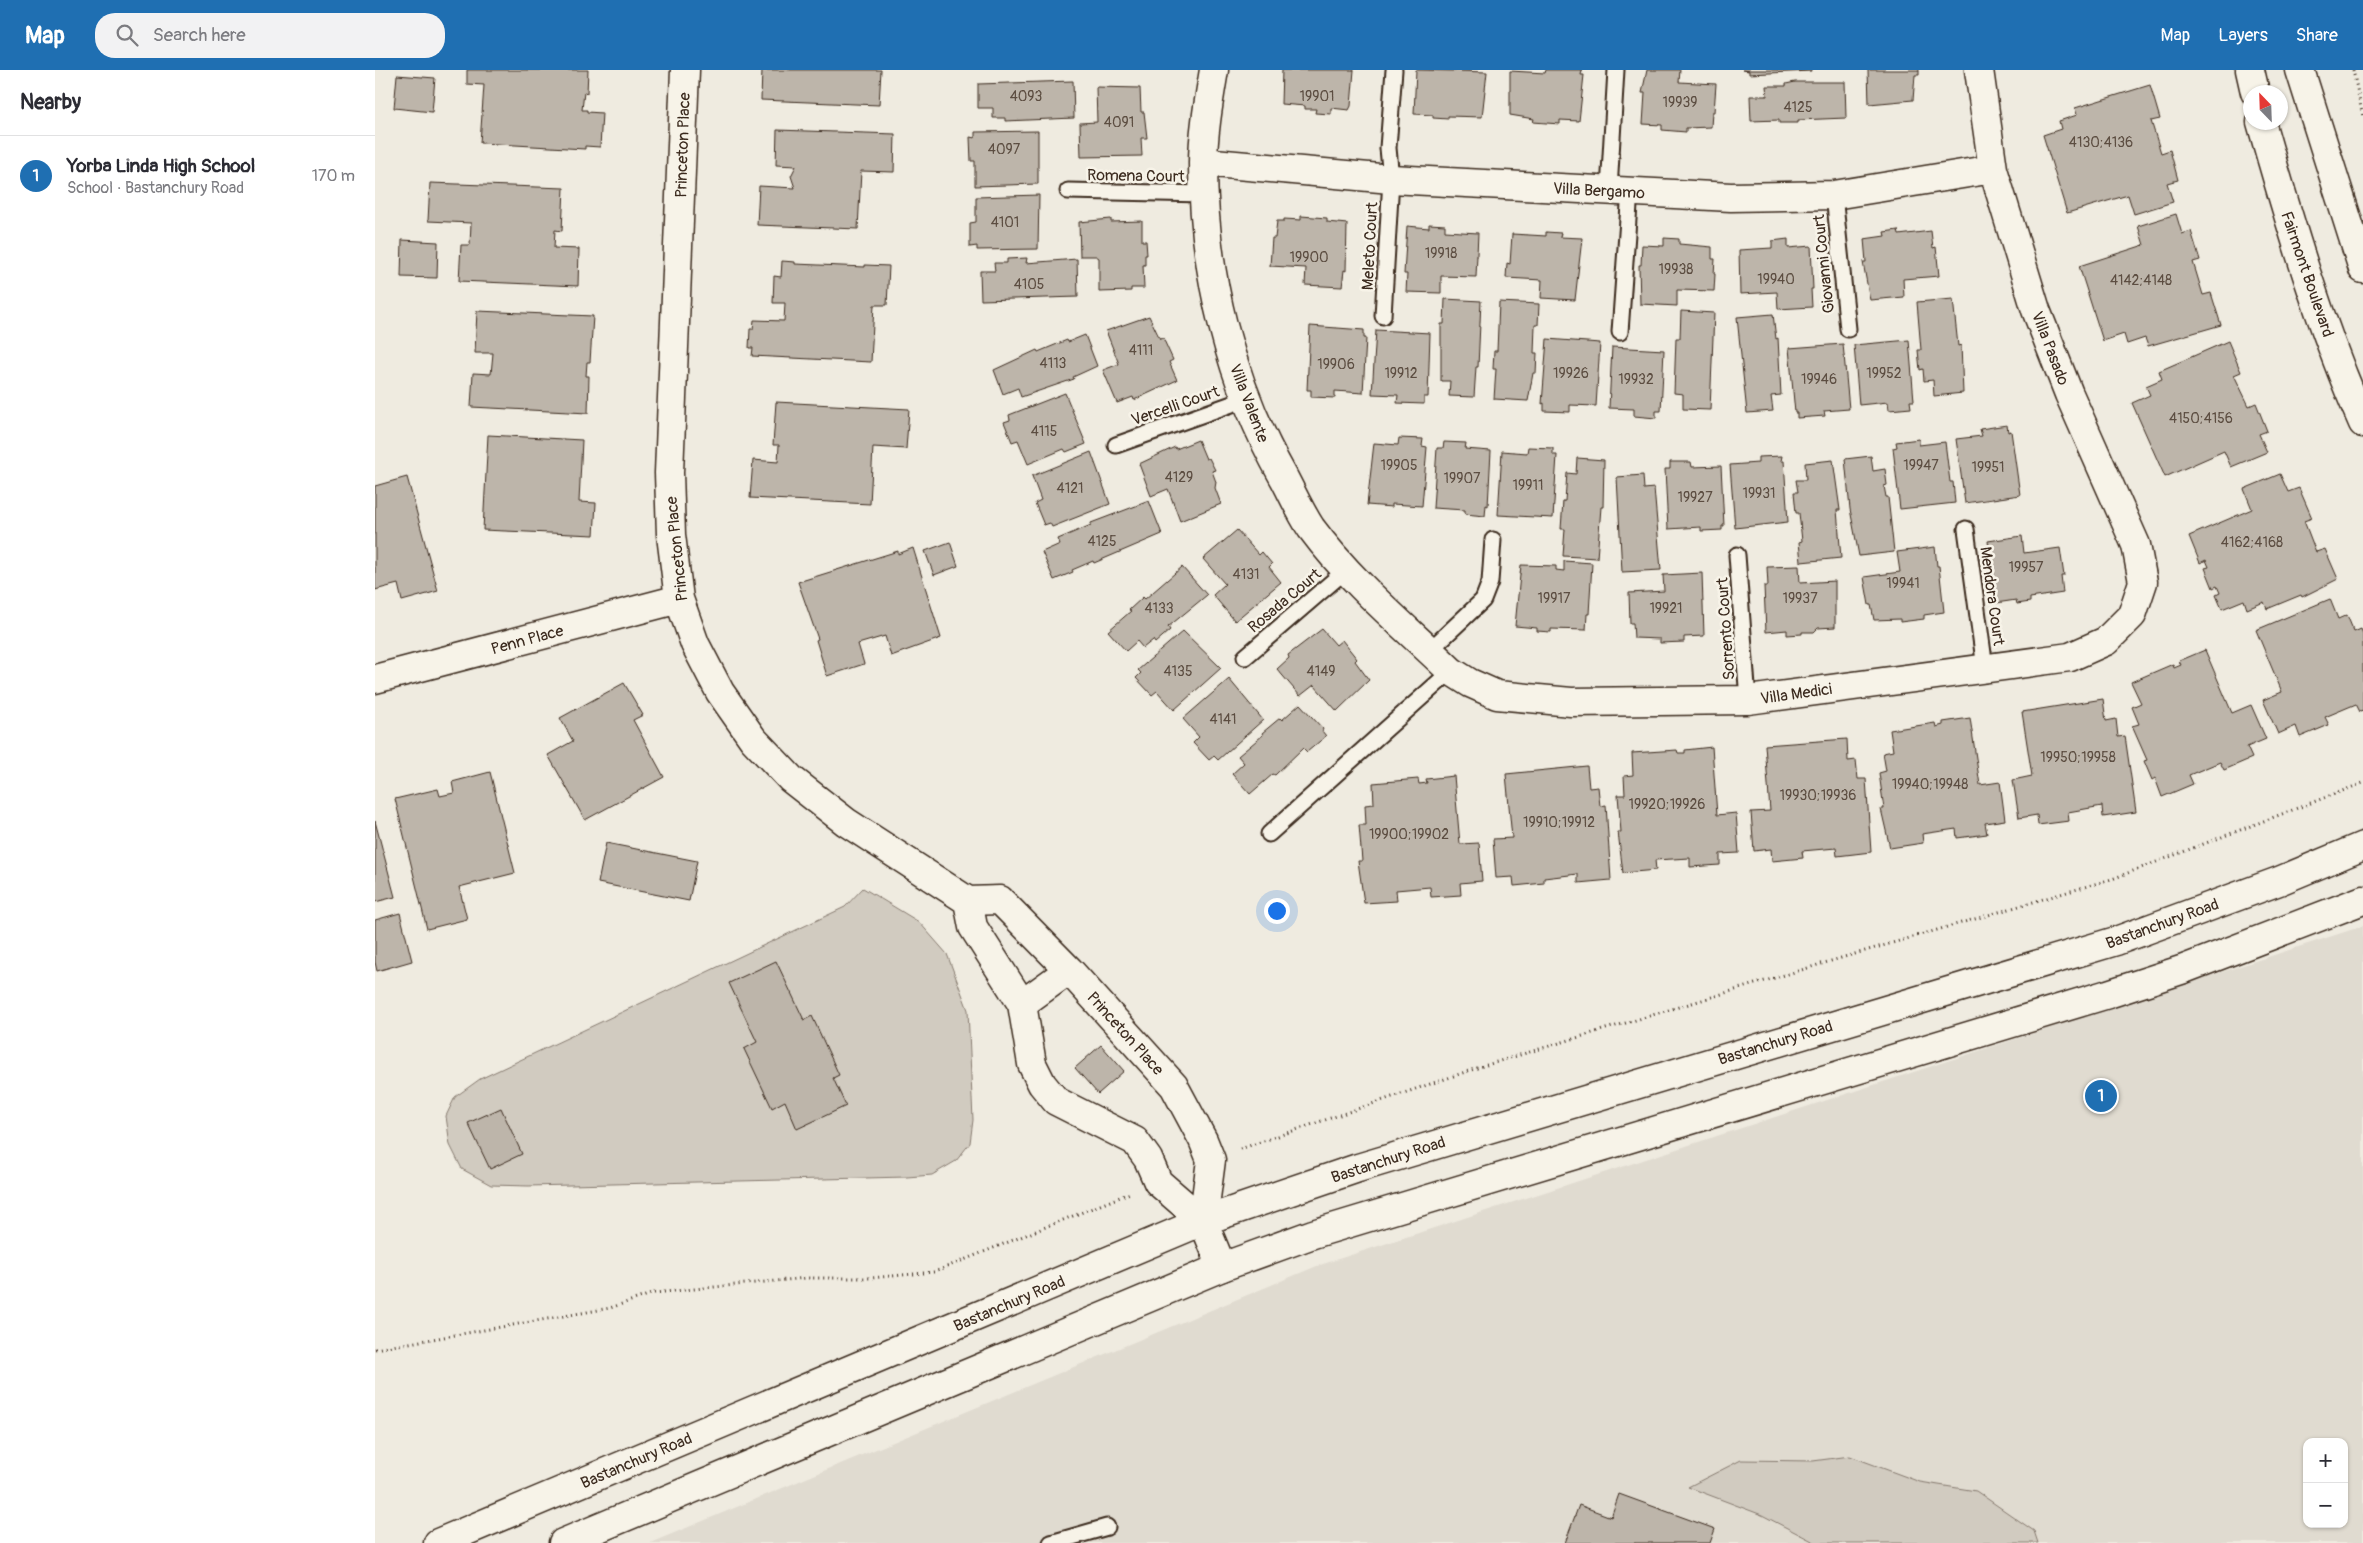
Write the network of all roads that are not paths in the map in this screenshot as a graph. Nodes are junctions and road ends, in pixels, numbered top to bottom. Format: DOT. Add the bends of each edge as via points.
graph roads {
  1 [pos="685,70"];
  2 [pos="1213,70"];
  3 [pos="1394,70"];
  4 [pos="1616,70"];
  5 [pos="1979,70"];
  6 [pos="2250,70"];
  7 [pos="2301,70"];
  8 [pos="2253,85"];
  9 [pos="2263,130"];
  10 [pos="1203,162"];
  11 [pos="1993,169"];
  12 [pos="1391,179"];
  13 [pos="1620,190"];
  14 [pos="1068,191"];
  15 [pos="1204,194"];
  16 [pos="1834,195"];
  17 [pos="2363,269"];
  18 [pos="1383,316"];
  19 [pos="1848,329"];
  20 [pos="1620,332"];
  21 [pos="1246,399"];
  22 [pos="2363,423"];
  23 [pos="1116,445"];
  24 [pos="1966,529"];
  25 [pos="1493,540"];
  26 [pos="1737,555"];
  27 [pos="1346,570"];
  28 [pos="679,599"];
  29 [pos="2132,615"];
  30 [pos="1430,650"];
  31 [pos="1245,656"];
  32 [pos="1985,668"];
  33 [pos="1451,671"];
  34 [pos="375,679"];
  35 [pos="1748,700"];
  36 [pos="1269,834"];
  37 [pos="2363,846"];
  38 [pos="2363,900"];
  39 [pos="968,901"];
  40 [pos="1069,970"];
  41 [pos="1022,1004"];
  42 [pos="1203,1221"];
  43 [pos="1222,1267"];
  44 [pos="1107,1527"];
  45 [pos="437,1543"];
  46 [pos="563,1543"];
  47 [pos="1051,1543"];
  1 -- 28 [label="street, Princeton Place" via="669,473 671,535"];
  2 -- 10 [label="street, Villa Valente"];
  3 -- 12 [label="lane, Meleto Court" via="1388,148"];
  4 -- 13 [label="lane"];
  5 -- 11 [label="street, Villa Pasado"];
  6 -- 8 [label="street"];
  7 -- 17 [label="street"];
  9 -- 22 [label="street, Fairmont Boulevard" via="2300,260"];
  10 -- 12 [label="street, Villa Bergamo"];
  10 -- 15 [label="street, Villa Valente"];
  11 -- 16 [label="street, Villa Bergamo"];
  11 -- 29 [label="street, Villa Pasado" via="2036,310 2069,394 2136,545 2143,582"];
  12 -- 13 [label="street, Villa Bergamo"];
  12 -- 18 [label="lane, Meleto Court"];
  13 -- 16 [label="street, Villa Bergamo" via="1731,197"];
  13 -- 20 [label="lane"];
  14 -- 15 [label="lane, Romena Court"];
  15 -- 21 [label="street, Villa Valente" via="1213,285 1227,343"];
  16 -- 19 [label="lane, Giovanni Court"];
  21 -- 23 [label="lane, Vercelli Court"];
  21 -- 27 [label="street, Villa Valente" via="1266,446 1310,526"];
  24 -- 32 [label="lane, Mendora Court"];
  25 -- 30 [label="lane" via="1490,582 1483,600"];
  26 -- 35 [label="lane, Sorrento Court"];
  27 -- 30 [label="street, Villa Valente"];
  27 -- 31 [label="lane, Rosada Court"];
  28 -- 34 [label="street, Penn Place"];
  28 -- 39 [label="street, Princeton Place" via="695,644 721,692 753,739 791,779 846,822"];
  29 -- 32 [label="street, Villa Medici" via="2107,641 2070,657"];
  30 -- 33 [label="street, Villa Valente"];
  32 -- 35 [label="street, Villa Medici"];
  33 -- 35 [label="street, Villa Medici" via="1497,695 1571,702"];
  33 -- 36 [label="lane"];
  37 -- 42 [label="street, Bastanchury Road" via="2279,881 2116,941 1358,1168"];
  38 -- 43 [label="street" via="2184,969 2108,994 1322,1231"];
  39 -- 40 [label="street, Princeton Place" via="1000,900"];
  39 -- 41 [label="street" via="973,927"];
  40 -- 41 [label="street"];
  40 -- 42 [label="street, Princeton Place" via="1174,1086 1203,1140 1211,1160"];
  41 -- 42 [label="street" via="1032,1064 1056,1101 1135,1141 1148,1159 1158,1182"];
  42 -- 43 [label="street"];
  42 -- 45 [label="street, Bastanchury Road"];
  43 -- 46 [label="street"];
  44 -- 47 [label="lane"];
}
